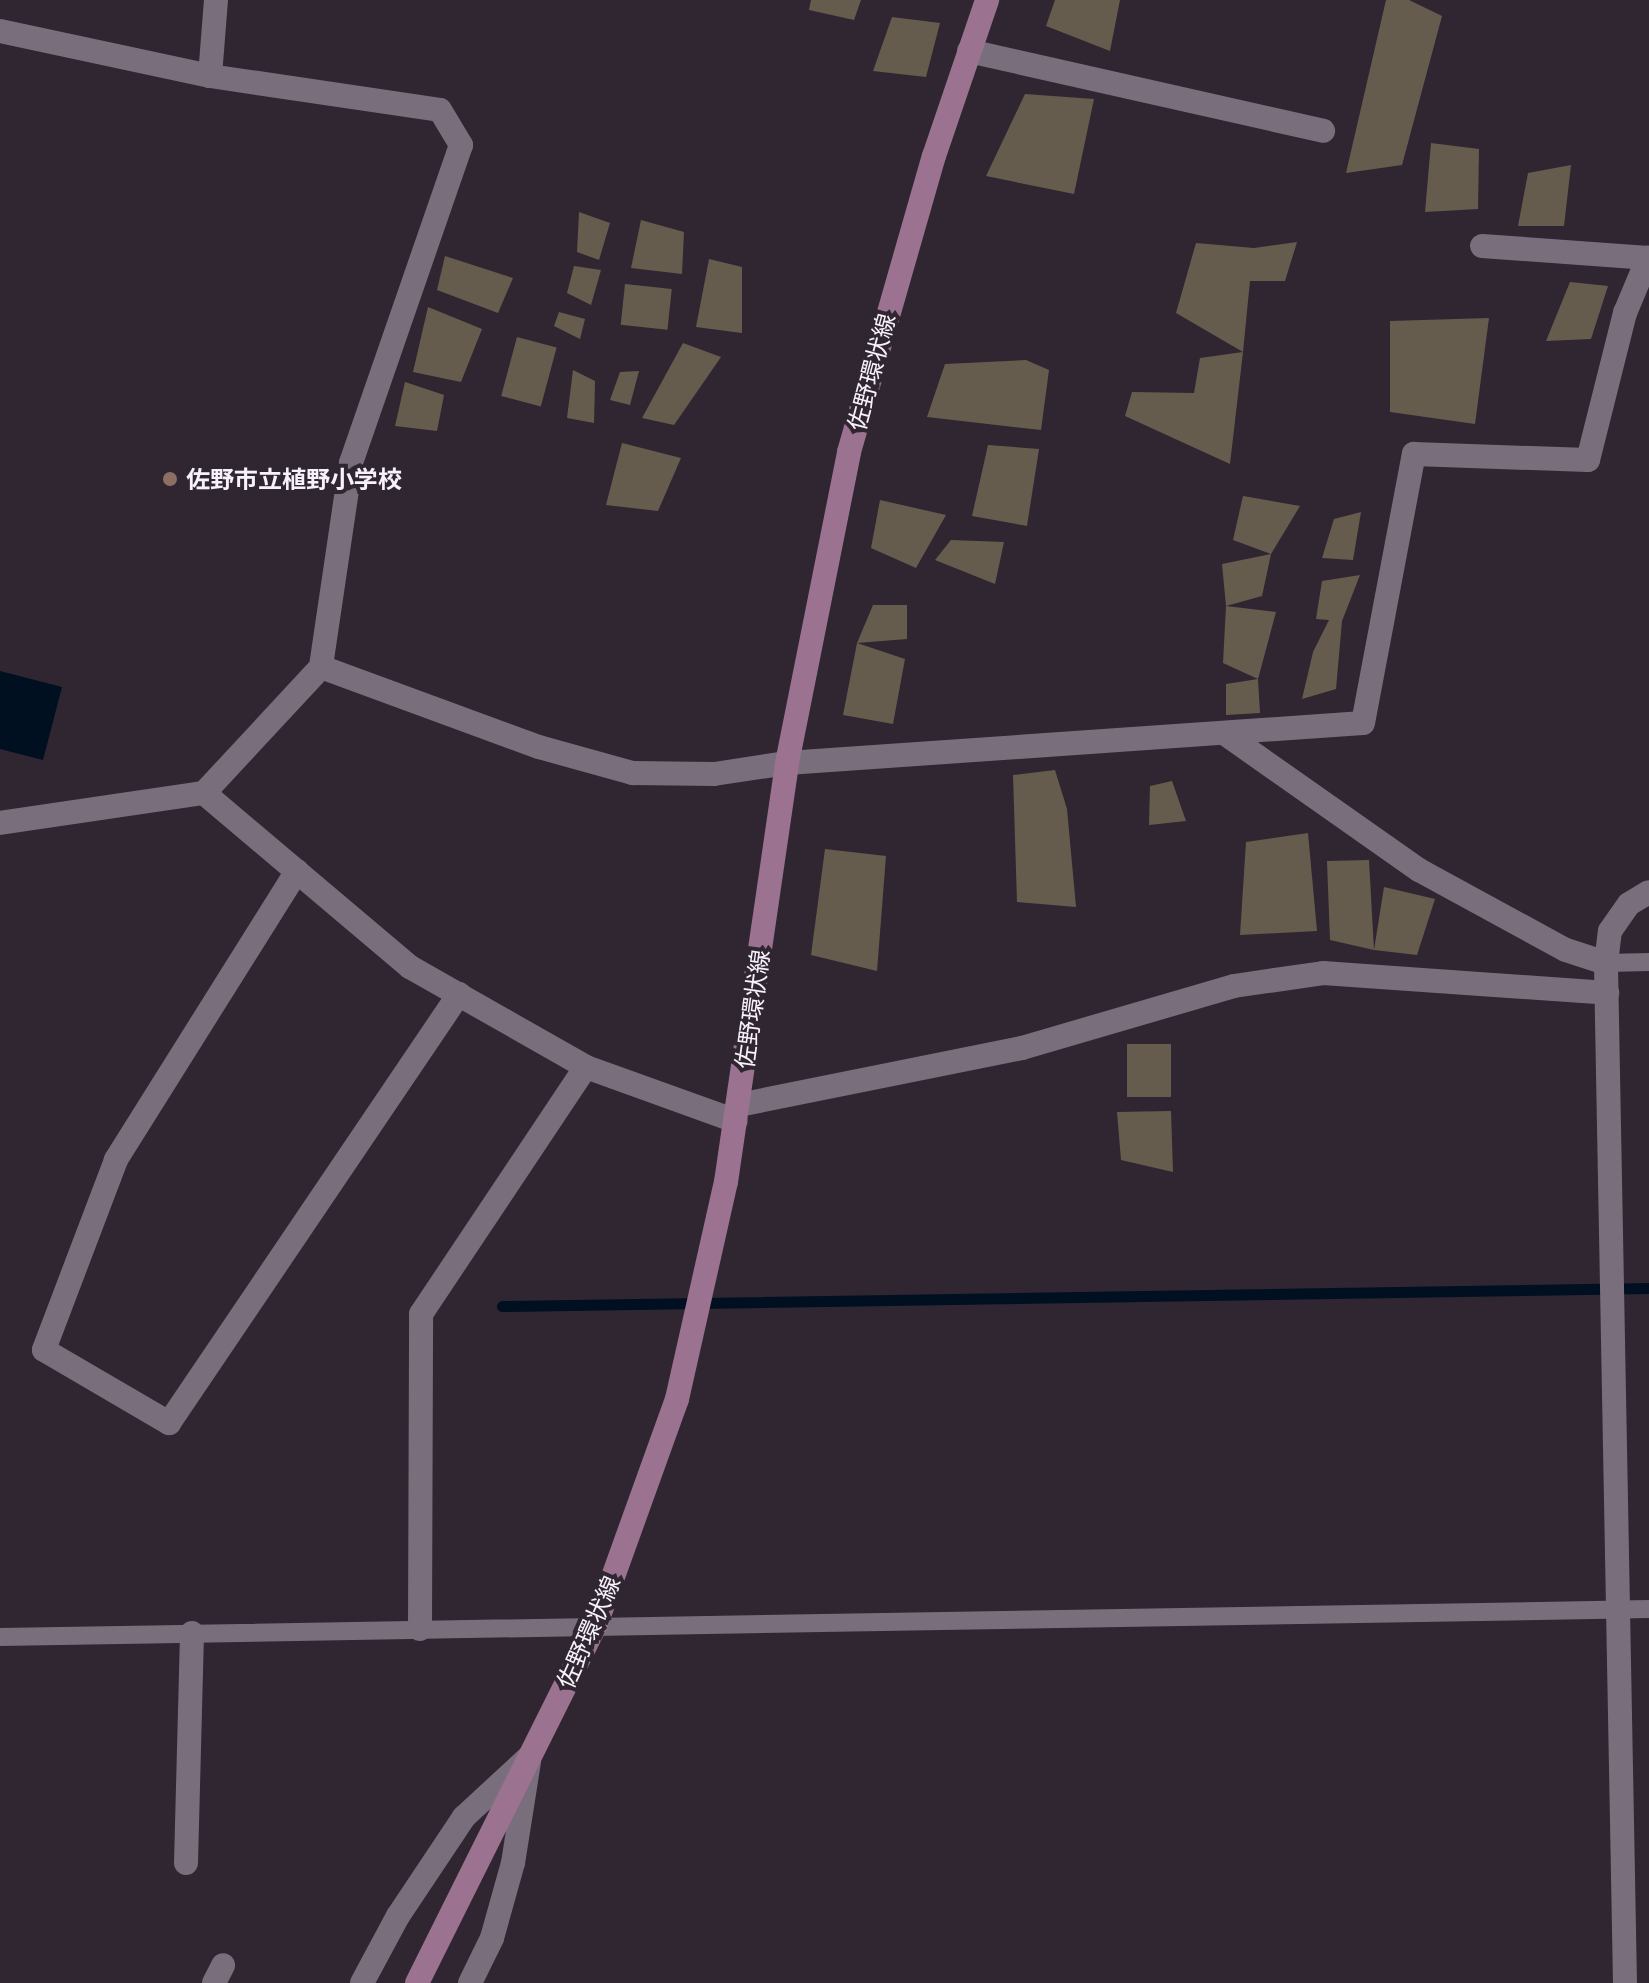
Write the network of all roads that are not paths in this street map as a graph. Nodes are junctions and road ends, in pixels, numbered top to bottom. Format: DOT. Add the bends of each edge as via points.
graph roads {
  1 [pos="216,0"];
  2 [pos="987,0"];
  3 [pos="0,31"];
  4 [pos="969,51"];
  5 [pos="210,76"];
  6 [pos="1323,131"];
  7 [pos="1482,246"];
  8 [pos="1649,258"];
  9 [pos="321,667"];
  10 [pos="1224,733"];
  11 [pos="787,763"];
  12 [pos="204,793"];
  13 [pos="0,823"];
  14 [pos="297,871"];
  15 [pos="1649,892"];
  16 [pos="1649,962"];
  17 [pos="1606,963"];
  18 [pos="1607,993"];
  19 [pos="459,994"];
  20 [pos="586,1067"];
  21 [pos="738,1113"];
  22 [pos="1619,1609"];
  23 [pos="1649,1609"];
  24 [pos="596,1624"];
  25 [pos="420,1629"];
  26 [pos="192,1633"];
  27 [pos="0,1637"];
  28 [pos="530,1756"];
  29 [pos="186,1863"];
  30 [pos="362,1983"];
  31 [pos="417,1983"];
  32 [pos="470,1983"];
  33 [pos="1625,1983"];
  1 -- 5 [label="street"];
  2 -- 4 [label="main road, 佐野環状線"];
  3 -- 5 [label="street"];
  4 -- 6 [label="street"];
  4 -- 11 [label="main road, 佐野環状線" via="849,452"];
  5 -- 9 [label="street" via="440,110 461,145 351,463"];
  7 -- 8 [label="street"];
  8 -- 10 [label="street" via="1625,313 1588,460 1414,454 1363,723"];
  9 -- 11 [label="street" via="539,747 633,773 714,774"];
  9 -- 12 [label="street"];
  10 -- 11 [label="street"];
  10 -- 17 [label="street" via="1419,870 1566,950"];
  11 -- 21 [label="main road, 佐野環状線"];
  12 -- 13 [label="street"];
  12 -- 14 [label="street"];
  14 -- 19 [label="street" via="410,967"];
  14 -- 19 [label="street" via="116,1160 44,1350 169,1423"];
  15 -- 17 [label="street" via="1629,904 1610,931"];
  16 -- 17 [label="lane"];
  17 -- 18 [label="street"];
  18 -- 21 [label="street" via="1323,973 1234,986 1022,1048"];
  18 -- 22 [label="street"];
  19 -- 20 [label="street"];
  20 -- 21 [label="street"];
  20 -- 25 [label="street" via="421,1314"];
  21 -- 24 [label="main road, 佐野環状線" via="677,1399"];
  22 -- 23 [label="lane"];
  22 -- 24 [label="lane"];
  22 -- 33 [label="street"];
  24 -- 25 [label="lane"];
  24 -- 28 [label="main road, 佐野環状線"];
  25 -- 26 [label="lane"];
  26 -- 27 [label="lane"];
  26 -- 29 [label="street"];
  28 -- 30 [label="street" via="464,1817 398,1916"];
  28 -- 31 [label="main road, 佐野環状線"];
  28 -- 32 [label="street" via="513,1863 492,1938"];
}
